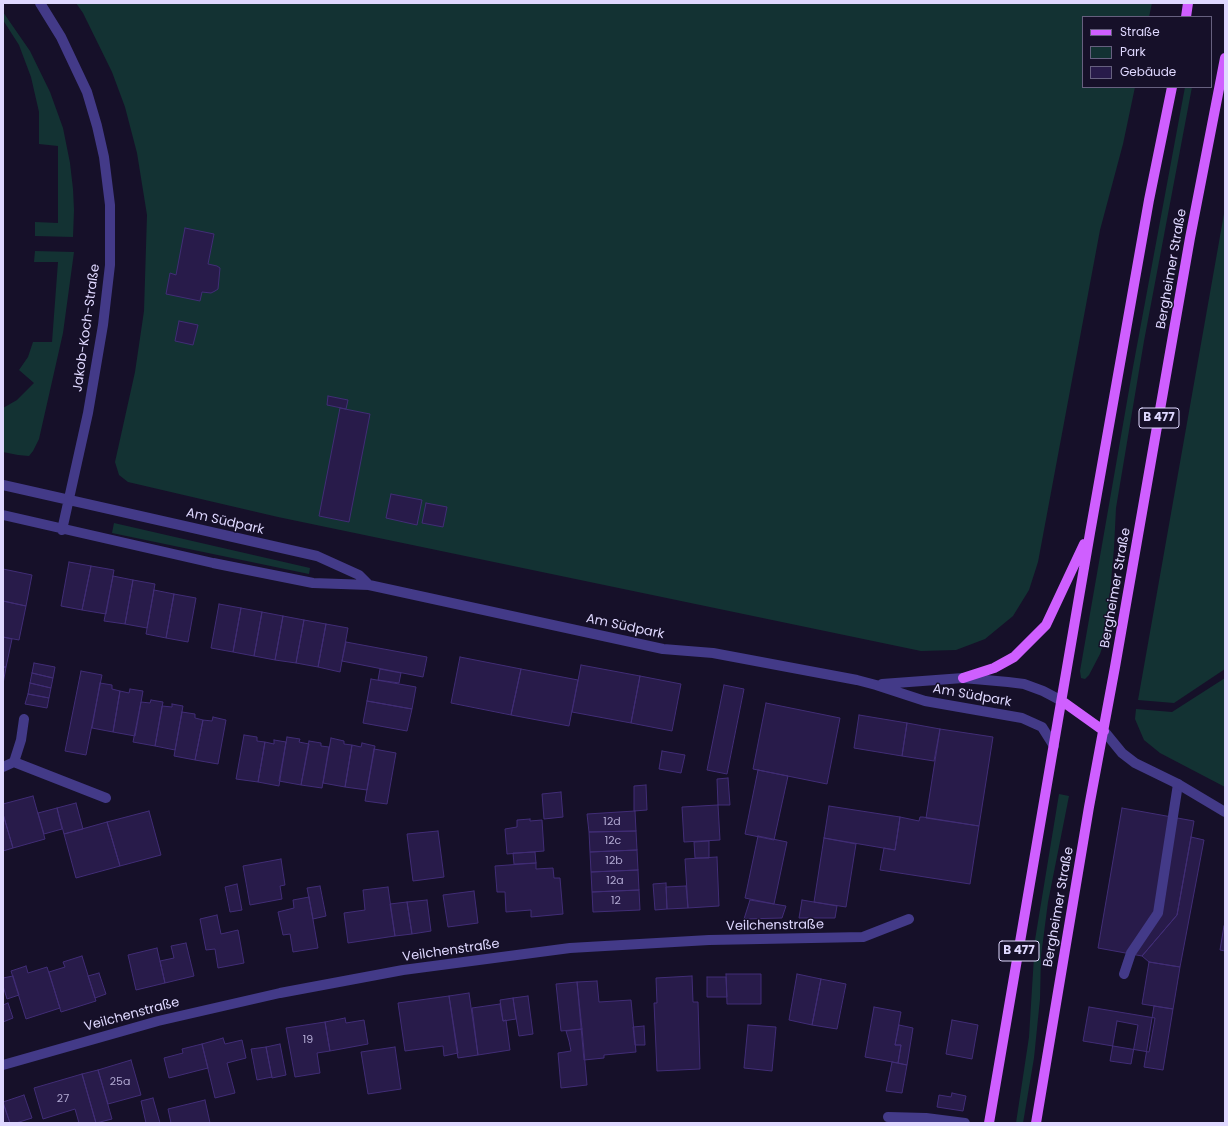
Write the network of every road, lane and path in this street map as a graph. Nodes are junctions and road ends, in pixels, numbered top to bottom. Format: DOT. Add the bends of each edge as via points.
graph roads {
  1 [pos="40,3"];
  2 [pos="1188,3"];
  3 [pos="1186,16"];
  4 [pos="1225,58"];
  5 [pos="1172,88"];
  6 [pos="3,485"];
  7 [pos="69,500"];
  8 [pos="3,515"];
  9 [pos="62,530"];
  10 [pos="1090,533"];
  11 [pos="369,585"];
  12 [pos="963,678"];
  13 [pos="876,685"];
  14 [pos="1062,701"];
  15 [pos="24,719"];
  16 [pos="1104,731"];
  17 [pos="1054,746"];
  18 [pos="14,762"];
  19 [pos="3,767"];
  20 [pos="1178,784"];
  21 [pos="106,798"];
  22 [pos="1225,812"];
  23 [pos="909,919"];
  24 [pos="1124,974"];
  25 [pos="3,1065"];
  26 [pos="888,1117"];
  27 [pos="965,1123"];
  28 [pos="989,1123"];
  29 [pos="1036,1123"];
  1 -- 7 [label="street, Jakob-Koch-Straße" via="61,37 87,92 104,157 110,205 110,265 103,325 88,413"];
  2 -- 3 [label="main road"];
  4 -- 16 [label="main road, Bergheimer Straße / B 477" via="1190,238"];
  5 -- 10 [label="main road, B 477" via="1149,200"];
  6 -- 7 [label="street, Am Südpark"];
  7 -- 9 [label="street"];
  7 -- 11 [label="street, Am Südpark" via="317,556 359,575"];
  8 -- 9 [label="street, Am Südpark"];
  9 -- 11 [label="street, Am Südpark" via="313,583"];
  10 -- 12 [label="main road" via="1046,625 1014,657 994,668"];
  10 -- 14 [label="main road, B 477"];
  11 -- 13 [label="street, Am Südpark" via="663,649 720,655"];
  12 -- 13 [label="street, Am Südpark"];
  12 -- 14 [label="street, Am Südpark" via="1024,684"];
  13 -- 17 [label="street, Am Südpark" via="925,701 1022,718 1042,727"];
  14 -- 16 [label="main road"];
  14 -- 17 [label="main road, B 477"];
  15 -- 18 [label="street"];
  16 -- 20 [label="street" via="1122,753 1135,763"];
  16 -- 29 [label="main road, Bergheimer Straße / B 477"];
  17 -- 28 [label="main road, B 477"];
  18 -- 19 [label="street"];
  18 -- 21 [label="street"];
  20 -- 22 [label="street"];
  20 -- 24 [label="street" via="1158,913 1131,953"];
  23 -- 25 [label="street, Veilchenstraße" via="863,937 709,940 570,948 404,970 280,993 158,1021"];
  26 -- 27 [label="street"];
}
